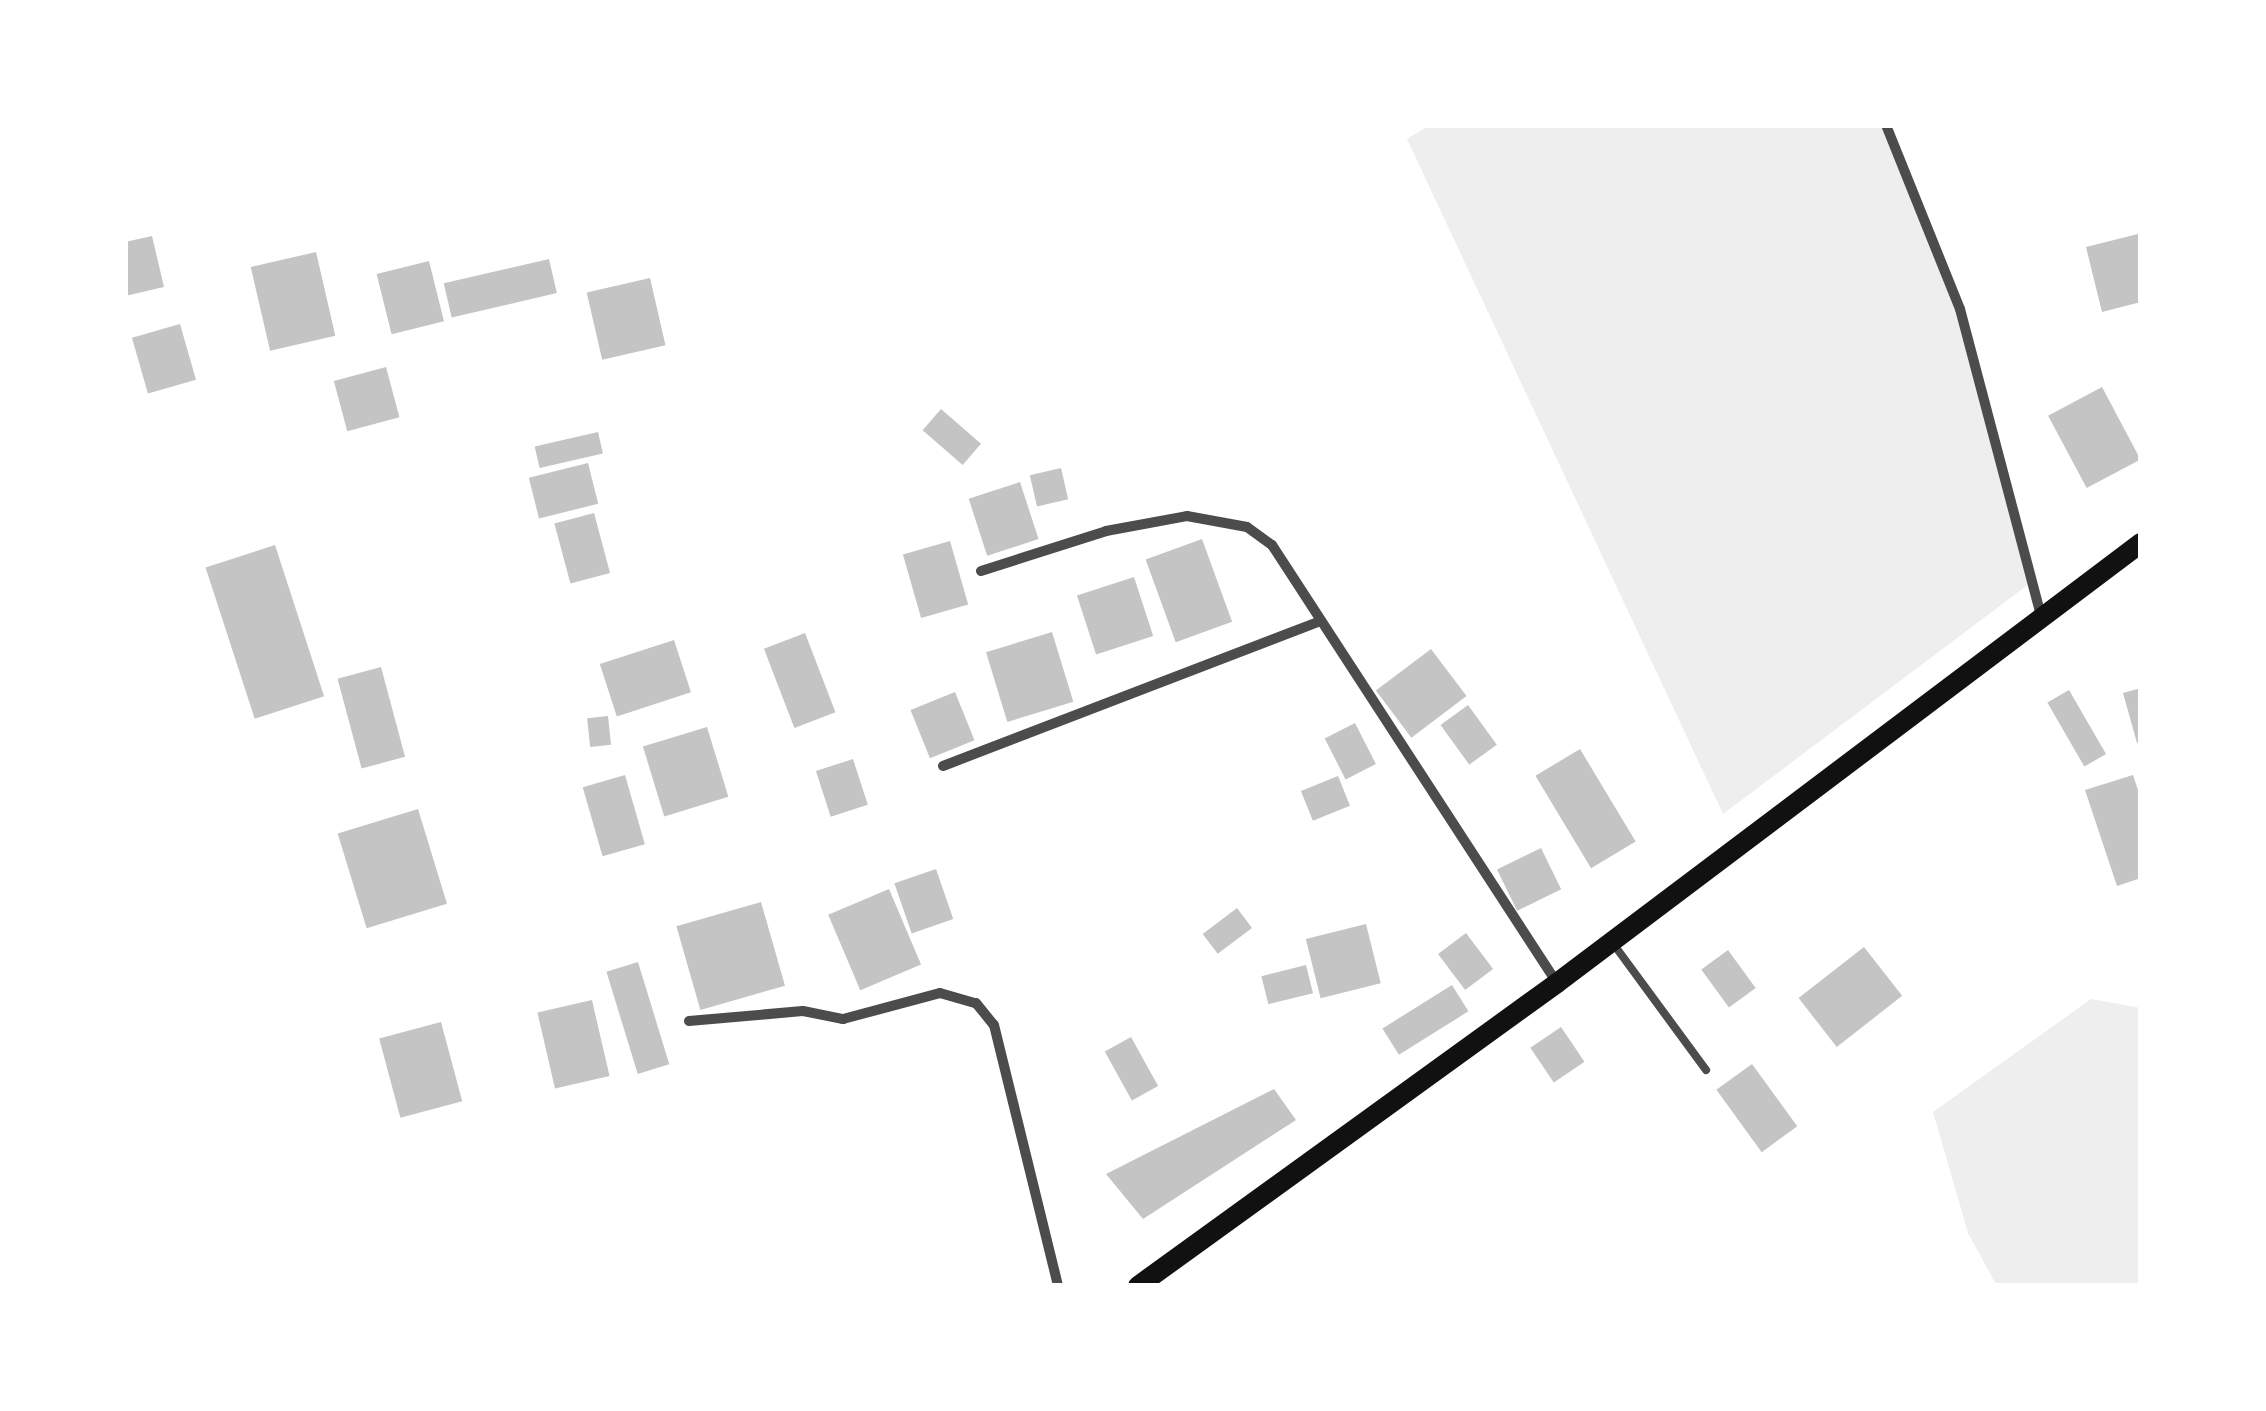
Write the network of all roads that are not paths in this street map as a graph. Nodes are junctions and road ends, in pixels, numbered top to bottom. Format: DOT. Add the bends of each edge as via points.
graph roads {
  1 [pos="1886,125"];
  2 [pos="2141,543"];
  3 [pos="981,570"];
  4 [pos="2042,619"];
  5 [pos="1318,622"];
  6 [pos="943,766"];
  7 [pos="1612,942"];
  8 [pos="1557,984"];
  9 [pos="689,1021"];
  10 [pos="1706,1070"];
  11 [pos="1058,1286"];
  12 [pos="1138,1286"];
  1 -- 4 [label="street" via="1960,309"];
  2 -- 4 [label="main road"];
  3 -- 5 [label="street" via="1106,531 1187,516 1220,517 1272,546"];
  4 -- 7 [label="main road"];
  5 -- 6 [label="street"];
  5 -- 8 [label="street"];
  7 -- 8 [label="main road"];
  7 -- 10 [label="lane"];
  8 -- 12 [label="main road"];
  9 -- 11 [label="street" via="803,1011 843,1019 940,993 976,1003 994,1025"];
}
